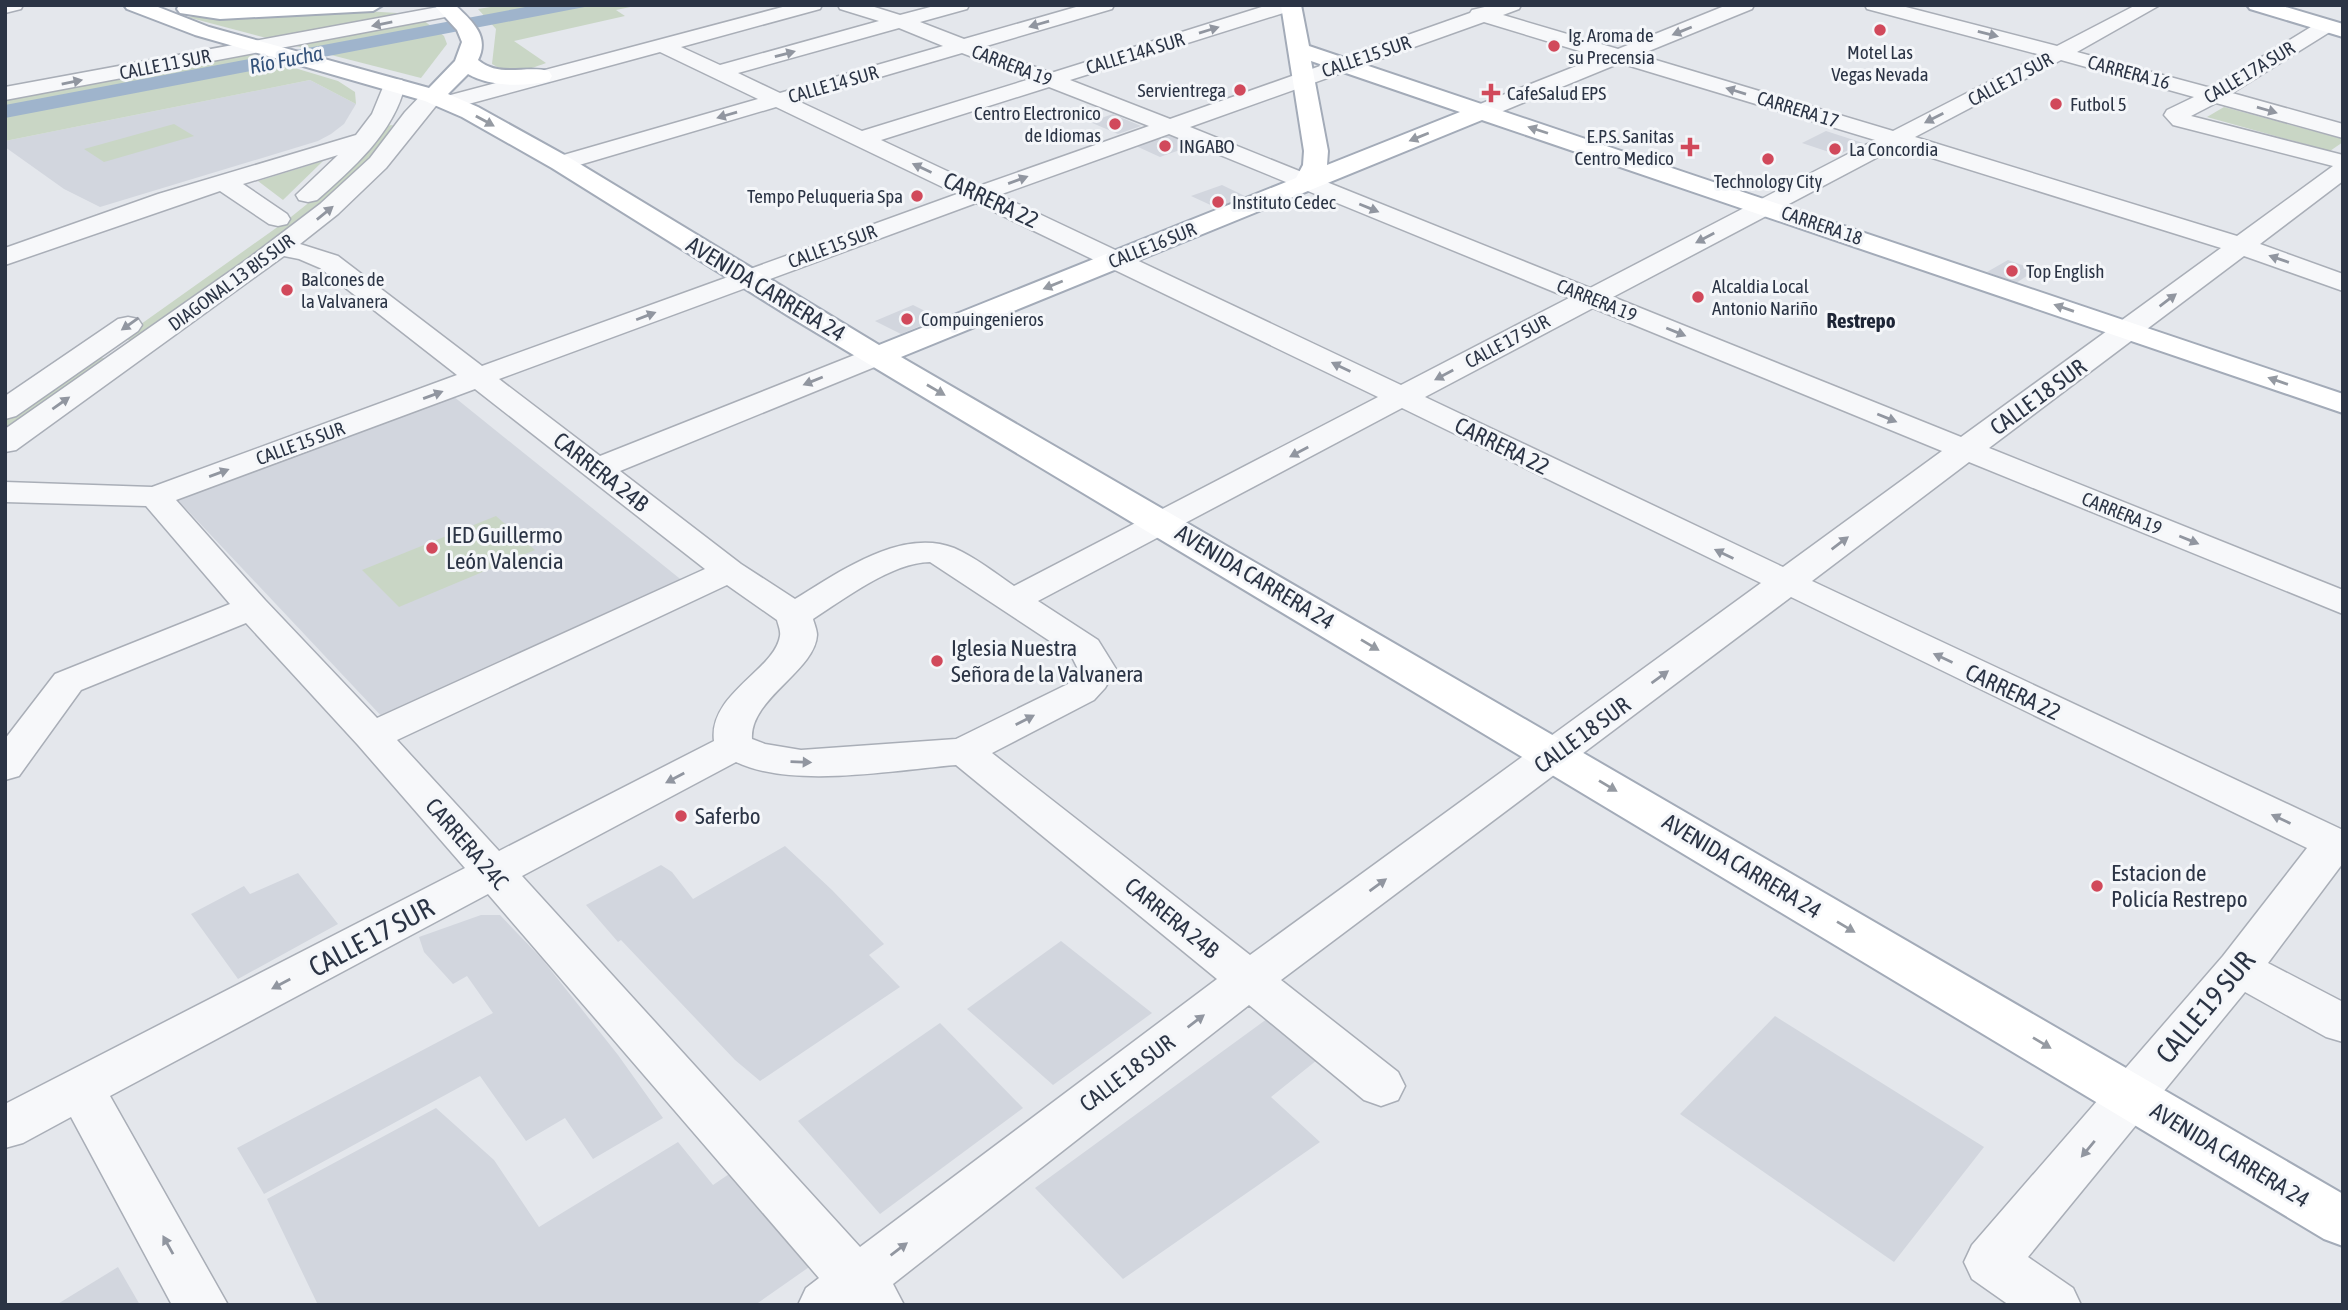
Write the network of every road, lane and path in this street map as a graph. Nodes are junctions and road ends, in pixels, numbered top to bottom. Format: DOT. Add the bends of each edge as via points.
graph roads {
  1 [pos="14,5"];
  2 [pos="134,5"];
  3 [pos="373,5"];
  4 [pos="813,5"];
  5 [pos="847,5"];
  6 [pos="960,5"];
  7 [pos="1105,5"];
  8 [pos="1290,5"];
  9 [pos="1452,5"];
  10 [pos="1512,5"];
  11 [pos="1745,5"];
  12 [pos="1874,5"];
  13 [pos="1964,5"];
  14 [pos="2151,5"];
  15 [pos="2256,5"];
  16 [pos="5,7"];
  17 [pos="1484,15"];
  18 [pos="191,16"];
  19 [pos="455,17"];
  20 [pos="1931,20"];
  21 [pos="901,22"];
  22 [pos="2334,29"];
  23 [pos="661,45"];
  24 [pos="964,46"];
  25 [pos="266,49"];
  26 [pos="1300,50"];
  27 [pos="2060,53"];
  28 [pos="1620,56"];
  29 [pos="206,57"];
  30 [pos="466,61"];
  31 [pos="1344,64"];
  32 [pos="719,72"];
  33 [pos="541,76"];
  34 [pos="1305,78"];
  35 [pos="1050,80"];
  36 [pos="394,85"];
  37 [pos="5,94"];
  38 [pos="2214,95"];
  39 [pos="442,99"];
  40 [pos="779,100"];
  41 [pos="1483,111"];
  42 [pos="1169,126"];
  43 [pos="2343,131"];
  44 [pos="1896,138"];
  45 [pos="861,139"];
  46 [pos="363,140"];
  47 [pos="2343,162"];
  48 [pos="561,163"];
  49 [pos="2343,170"];
  50 [pos="224,182"];
  51 [pos="1306,183"];
  52 [pos="978,194"];
  53 [pos="1766,206"];
  54 [pos="279,234"];
  55 [pos="2241,246"];
  56 [pos="5,257"];
  57 [pos="1116,259"];
  58 [pos="747,278"];
  59 [pos="2343,283"];
  60 [pos="1590,297"];
  61 [pos="2129,330"];
  62 [pos="95,348"];
  63 [pos="134,352"];
  64 [pos="877,356"];
  65 [pos="479,378"];
  66 [pos="1402,397"];
  67 [pos="2343,404"];
  68 [pos="5,410"];
  69 [pos="5,443"];
  70 [pos="1967,450"];
  71 [pos="597,469"];
  72 [pos="5,492"];
  73 [pos="155,497"];
  74 [pos="1164,523"];
  75 [pos="729,571"];
  76 [pos="1786,584"];
  77 [pos="1013,600"];
  78 [pos="2343,603"];
  79 [pos="252,608"];
  80 [pos="794,615"];
  81 [pos="373,736"];
  82 [pos="735,746"];
  83 [pos="964,751"];
  84 [pos="1554,755"];
  85 [pos="5,767"];
  86 [pos="2338,846"];
  87 [pos="493,874"];
  88 [pos="2239,968"];
  89 [pos="1249,980"];
  90 [pos="2343,1024"];
  91 [pos="1381,1086"];
  92 [pos="81,1089"];
  93 [pos="2131,1096"];
  94 [pos="5,1128"];
  95 [pos="2343,1222"];
  96 [pos="852,1297"];
  97 [pos="201,1305"];
  98 [pos="2054,1305"];
  1 -- 16 [label="street"];
  2 -- 18 [label="main road, AVENIDA CARRERA 24"];
  3 -- 18 [label="main road, AVENIDA CARRERA 24"];
  4 -- 23 [label="street"];
  5 -- 21 [label="street, CARRERA 19"];
  6 -- 21 [label="street"];
  7 -- 24 [label="street, CALLE 14 SUR, one-way"];
  8 -- 26 [label="main road"];
  35 -- 8 [label="street, CALLE 14A SUR, one-way"];
  9 -- 17 [label="street, CARRERA 17"];
  10 -- 17 [label="street, CALLE 15 SUR"];
  11 -- 28 [label="street, CALLE 16 SUR, one-way"];
  12 -- 20 [label="street, CARRERA 16"];
  13 -- 20 [label="street"];
  14 -- 27 [label="street, CALLE 17 SUR"];
  15 -- 22 [label="main road"];
  17 -- 28 [label="street, CARRERA 17"];
  17 -- 31 [label="street, CALLE 15 SUR"];
  18 -- 25 [label="main road, AVENIDA CARRERA 24"];
  18 -- 29 [label="main road"];
  19 -- 25 [label="street, CALLE 11 SUR, one-way"];
  19 -- 30 [label="main road" via="473,46"];
  20 -- 27 [label="street, CARRERA 16, one-way"];
  21 -- 24 [label="street, CARRERA 19"];
  32 -- 21 [label="street, one-way"];
  22 -- 38 [label="street, CALLE 17A SUR"];
  23 -- 32 [label="street, CARRERA 22"];
  23 -- 33 [label="street"];
  24 -- 35 [label="street, CARRERA 19"];
  24 -- 40 [label="street, CALLE 14 SUR"];
  25 -- 29 [label="street, CALLE 11 SUR"];
  25 -- 36 [label="main road, AVENIDA CARRERA 24"];
  26 -- 31 [label="main road, CARRERA 18"];
  26 -- 34 [label="main road"];
  27 -- 38 [label="street, CARRERA 16"];
  27 -- 44 [label="street, CALLE 17 SUR, one-way"];
  28 -- 41 [label="street, CALLE 16 SUR"];
  44 -- 28 [label="street, CARRERA 17, one-way"];
  37 -- 29 [label="street, CALLE 11 SUR, one-way"];
  30 -- 33 [label="main road" via="481,73 496,76"];
  30 -- 39 [label="main road"];
  31 -- 34 [label="street, CALLE 15 SUR"];
  31 -- 41 [label="main road, CARRERA 18"];
  32 -- 40 [label="street, CARRERA 22"];
  33 -- 39 [label="street"];
  34 -- 42 [label="street, CALLE 15 SUR"];
  34 -- 51 [label="main road" via="1316,151"];
  35 -- 42 [label="street, CARRERA 19"];
  35 -- 45 [label="street, CALLE 14A SUR"];
  36 -- 39 [label="main road, AVENIDA CARRERA 24"];
  36 -- 46 [label="street, DIAGONAL 13 BIS SUR"];
  38 -- 43 [label="street, CARRERA 16, one-way"];
  38 -- 47 [label="street, CALLE 17A SUR" via="2175,115"];
  39 -- 48 [label="main road, AVENIDA CARRERA 24, one-way"];
  54 -- 39 [label="street, DIAGONAL 13 BIS SUR, one-way" via="362,180"];
  40 -- 45 [label="street, CARRERA 22"];
  40 -- 48 [label="street, CALLE 14 SUR, one-way"];
  41 -- 51 [label="main road, CALLE 16 SUR, one-way"];
  53 -- 41 [label="main road, CARRERA 18, one-way"];
  42 -- 51 [label="street, CARRERA 19"];
  52 -- 42 [label="street, CALLE 15 SUR, one-way"];
  44 -- 53 [label="street, CALLE 17 SUR"];
  44 -- 55 [label="street, CARRERA 17"];
  52 -- 45 [label="street, CARRERA 22, one-way"];
  46 -- 50 [label="street"];
  46 -- 54 [label="street, DIAGONAL 13 BIS SUR"];
  48 -- 58 [label="main road, AVENIDA CARRERA 24"];
  49 -- 55 [label="street, CALLE 18 SUR"];
  50 -- 54 [label="street, CARRERA 24B"];
  50 -- 56 [label="street" via="96,222"];
  51 -- 57 [label="main road, CALLE 16 SUR"];
  51 -- 60 [label="street, CARRERA 19, one-way"];
  52 -- 57 [label="street, CARRERA 22"];
  52 -- 58 [label="street, CALLE 15 SUR"];
  53 -- 60 [label="street, CALLE 17 SUR, one-way"];
  61 -- 53 [label="main road, CARRERA 18, one-way"];
  54 -- 62 [label="street, DIAGONAL 13 BIS SUR, one-way"];
  54 -- 63 [label="street, DIAGONAL 13 BIS SUR"];
  54 -- 65 [label="street, CARRERA 24B" via="329,262"];
  59 -- 55 [label="street, CARRERA 17, one-way"];
  61 -- 55 [label="street, CALLE 18 SUR, one-way"];
  57 -- 64 [label="main road, CALLE 16 SUR, one-way"];
  66 -- 57 [label="street, CARRERA 22, one-way"];
  58 -- 64 [label="main road, AVENIDA CARRERA 24"];
  65 -- 58 [label="street, CALLE 15 SUR, one-way"];
  60 -- 66 [label="street, CALLE 17 SUR, one-way"];
  60 -- 70 [label="street, CARRERA 19, one-way"];
  67 -- 61 [label="main road, CARRERA 18, one-way"];
  61 -- 70 [label="street, CALLE 18 SUR"];
  62 -- 63 [label="street"];
  62 -- 68 [label="street, DIAGONAL 13 BIS SUR"];
  69 -- 63 [label="street, DIAGONAL 13 BIS SUR, one-way"];
  64 -- 71 [label="street, CALLE 16 SUR, one-way"];
  64 -- 74 [label="main road, AVENIDA CARRERA 24, one-way"];
  65 -- 71 [label="street, CARRERA 24B"];
  73 -- 65 [label="street, CALLE 15 SUR, one-way"];
  66 -- 74 [label="street, CALLE 17 SUR, one-way"];
  76 -- 66 [label="street, CARRERA 22, one-way"];
  76 -- 70 [label="street, CALLE 18 SUR, one-way"];
  70 -- 78 [label="street, CARRERA 19, one-way"];
  71 -- 75 [label="street, CARRERA 24B"];
  72 -- 73 [label="street"];
  73 -- 79 [label="street, CARRERA 24C"];
  74 -- 77 [label="street, CALLE 17 SUR"];
  74 -- 84 [label="main road, AVENIDA CARRERA 24, one-way"];
  75 -- 80 [label="street, CARRERA 24B"];
  75 -- 81 [label="street"];
  84 -- 76 [label="street, CALLE 18 SUR, one-way"];
  86 -- 76 [label="street, CARRERA 22, one-way"];
  77 -- 80 [label="street" via="943,554 929,551 903,556"];
  83 -- 77 [label="street, one-way" via="1081,692 1097,668 1085,648"];
  79 -- 81 [label="street, CARRERA 24C"];
  79 -- 85 [label="street" via="68,682"];
  80 -- 82 [label="street" via="799,626 795,644 737,714 732,726"];
  81 -- 87 [label="street, CARRERA 24C"];
  82 -- 83 [label="street, one-way" via="756,756 802,763"];
  82 -- 87 [label="street, CALLE 17 SUR, one-way"];
  83 -- 89 [label="street, CARRERA 24B"];
  89 -- 84 [label="street, CALLE 18 SUR, one-way"];
  84 -- 93 [label="main road, AVENIDA CARRERA 24, one-way"];
  86 -- 88 [label="street, CALLE 19 SUR"];
  87 -- 92 [label="street, CALLE 17 SUR, one-way"];
  87 -- 96 [label="street, CARRERA 24C"];
  88 -- 90 [label="street"];
  88 -- 93 [label="street, CALLE 19 SUR"];
  89 -- 91 [label="street, CARRERA 24B"];
  96 -- 89 [label="street, CALLE 18 SUR, one-way"];
  92 -- 94 [label="street, CALLE 17 SUR"];
  97 -- 92 [label="street, one-way"];
  93 -- 95 [label="main road, AVENIDA CARRERA 24"];
  93 -- 98 [label="street, CALLE 19 SUR, one-way" via="1992,1262"];
}
